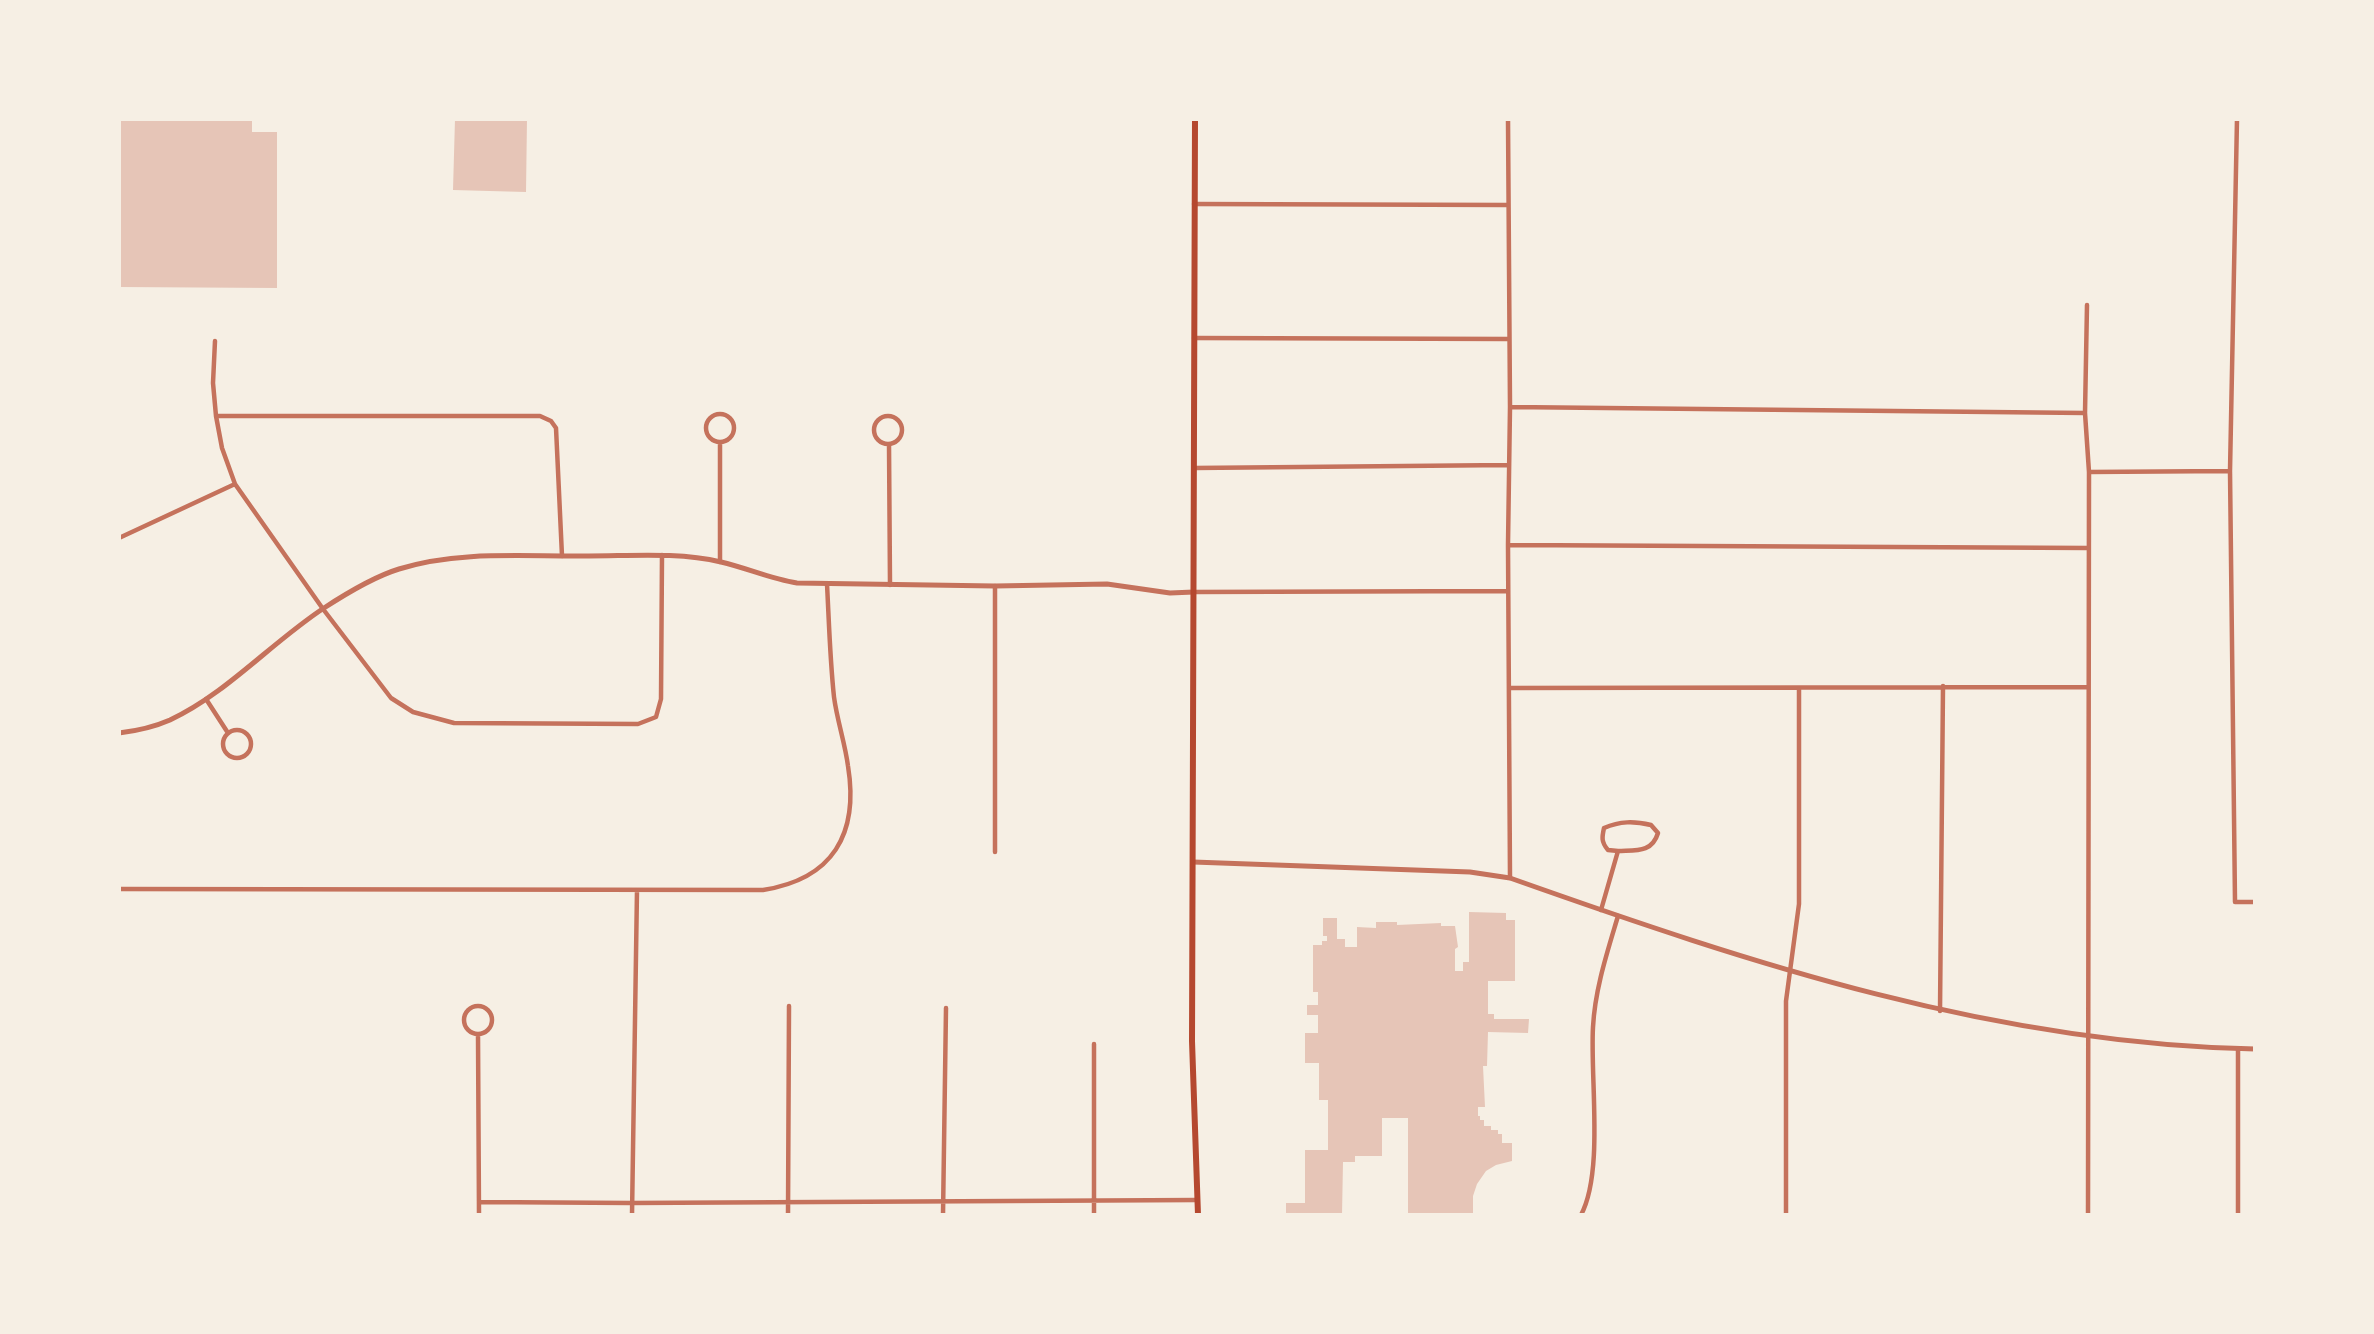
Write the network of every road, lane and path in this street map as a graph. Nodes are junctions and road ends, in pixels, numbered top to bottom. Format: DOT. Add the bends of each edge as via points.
graph roads {
  1 [pos="1195,119"];
  2 [pos="1508,119"];
  3 [pos="2237,119"];
  4 [pos="1194,204"];
  5 [pos="1507,205"];
  6 [pos="2087,305"];
  7 [pos="1194,338"];
  8 [pos="1508,339"];
  9 [pos="215,341"];
  10 [pos="1510,407"];
  11 [pos="2085,413"];
  12 [pos="216,416"];
  13 [pos="720,442"];
  14 [pos="889,444"];
  15 [pos="1509,466"];
  16 [pos="1194,468"];
  17 [pos="2230,471"];
  18 [pos="2089,472"];
  19 [pos="235,484"];
  20 [pos="119,538"];
  21 [pos="1508,545"];
  22 [pos="2088,548"];
  23 [pos="662,555"];
  24 [pos="562,556"];
  25 [pos="720,562"];
  26 [pos="827,584"];
  27 [pos="890,586"];
  28 [pos="995,586"];
  29 [pos="1508,591"];
  30 [pos="1194,592"];
  31 [pos="323,609"];
  32 [pos="1943,686"];
  33 [pos="2087,687"];
  34 [pos="1511,688"];
  35 [pos="1799,689"];
  36 [pos="206,698"];
  37 [pos="119,733"];
  38 [pos="228,733"];
  39 [pos="1618,851"];
  40 [pos="995,852"];
  41 [pos="1193,862"];
  42 [pos="1510,878"];
  43 [pos="119,889"];
  44 [pos="638,890"];
  45 [pos="2255,902"];
  46 [pos="1601,910"];
  47 [pos="1618,916"];
  48 [pos="1789,970"];
  49 [pos="789,1006"];
  50 [pos="946,1008"];
  51 [pos="1940,1011"];
  52 [pos="478,1034"];
  53 [pos="2087,1036"];
  54 [pos="1094,1044"];
  55 [pos="2238,1049"];
  56 [pos="2255,1049"];
  57 [pos="1093,1200"];
  58 [pos="1197,1200"];
  59 [pos="943,1201"];
  60 [pos="480,1202"];
  61 [pos="789,1202"];
  62 [pos="631,1203"];
  63 [pos="479,1215"];
  64 [pos="632,1215"];
  65 [pos="788,1215"];
  66 [pos="943,1215"];
  67 [pos="1094,1215"];
  68 [pos="1198,1215"];
  69 [pos="1581,1215"];
  70 [pos="1786,1215"];
  71 [pos="2088,1215"];
  72 [pos="2238,1215"];
  1 -- 4 [label="main road"];
  2 -- 5 [label="street"];
  3 -- 17 [label="street"];
  4 -- 5 [label="street"];
  4 -- 7 [label="main road"];
  5 -- 8 [label="street"];
  6 -- 11 [label="street"];
  7 -- 8 [label="street"];
  7 -- 16 [label="main road"];
  8 -- 10 [label="street"];
  9 -- 12 [label="street"];
  10 -- 11 [label="street"];
  10 -- 15 [label="street"];
  11 -- 18 [label="street"];
  12 -- 19 [label="street"];
  12 -- 24 [label="street" via="540,416 556,428"];
  13 -- 13 [label="street" via="711,439 705,427 712,415 722,414 733,422 729,439"];
  13 -- 25 [label="street"];
  14 -- 14 [label="street" via="877,439 874,429 880,417 890,415 901,423 902,432"];
  14 -- 27 [label="street"];
  15 -- 16 [label="street"];
  15 -- 21 [label="street"];
  16 -- 30 [label="main road"];
  17 -- 18 [label="street"];
  17 -- 45 [label="street" via="2235,902"];
  18 -- 22 [label="street"];
  19 -- 20 [label="street"];
  19 -- 31 [label="street"];
  21 -- 22 [label="street"];
  21 -- 29 [label="street"];
  22 -- 33 [label="street"];
  23 -- 24 [label="street"];
  23 -- 25 [label="street"];
  23 -- 31 [label="street" via="661,699 656,717 638,724 454,723 413,712 391,698"];
  24 -- 31 [label="street" via="443,559 399,569"];
  25 -- 26 [label="street" via="774,579"];
  26 -- 27 [label="street"];
  26 -- 44 [label="street" via="835,699 851,799 848,827 838,847 824,863 784,887"];
  27 -- 28 [label="street"];
  28 -- 30 [label="street" via="1107,584"];
  28 -- 40 [label="street"];
  29 -- 30 [label="street"];
  29 -- 34 [label="street"];
  30 -- 41 [label="main road"];
  31 -- 36 [label="street"];
  32 -- 33 [label="street"];
  32 -- 35 [label="street"];
  32 -- 51 [label="street"];
  33 -- 53 [label="street"];
  34 -- 35 [label="street"];
  34 -- 42 [label="street"];
  35 -- 48 [label="street" via="1799,904"];
  36 -- 37 [label="street" via="170,720"];
  36 -- 38 [label="street"];
  38 -- 38 [label="street" via="224,750 231,757 244,756 250,748 248,735 240,730"];
  39 -- 39 [label="street" via="1647,849 1658,833 1651,824 1636,821 1604,828 1603,845"];
  39 -- 46 [label="street"];
  41 -- 42 [label="street"];
  41 -- 58 [label="main road"];
  42 -- 46 [label="street"];
  43 -- 44 [label="street"];
  44 -- 62 [label="street"];
  46 -- 47 [label="street"];
  47 -- 48 [label="street"];
  47 -- 69 [label="street" via="1597,991 1593,1176"];
  48 -- 51 [label="street"];
  48 -- 70 [label="street"];
  49 -- 61 [label="street"];
  50 -- 59 [label="street"];
  51 -- 53 [label="street"];
  52 -- 52 [label="street" via="464,1023 467,1011 475,1006 488,1010 491,1018 486,1031"];
  52 -- 60 [label="street"];
  53 -- 55 [label="street"];
  53 -- 71 [label="street"];
  54 -- 57 [label="street"];
  55 -- 56 [label="street"];
  55 -- 72 [label="street"];
  57 -- 58 [label="street"];
  57 -- 59 [label="street"];
  57 -- 67 [label="street"];
  58 -- 68 [label="main road"];
  59 -- 61 [label="street"];
  59 -- 66 [label="street"];
  60 -- 62 [label="street"];
  60 -- 63 [label="street"];
  61 -- 62 [label="street"];
  61 -- 65 [label="street"];
  62 -- 64 [label="street"];
}
